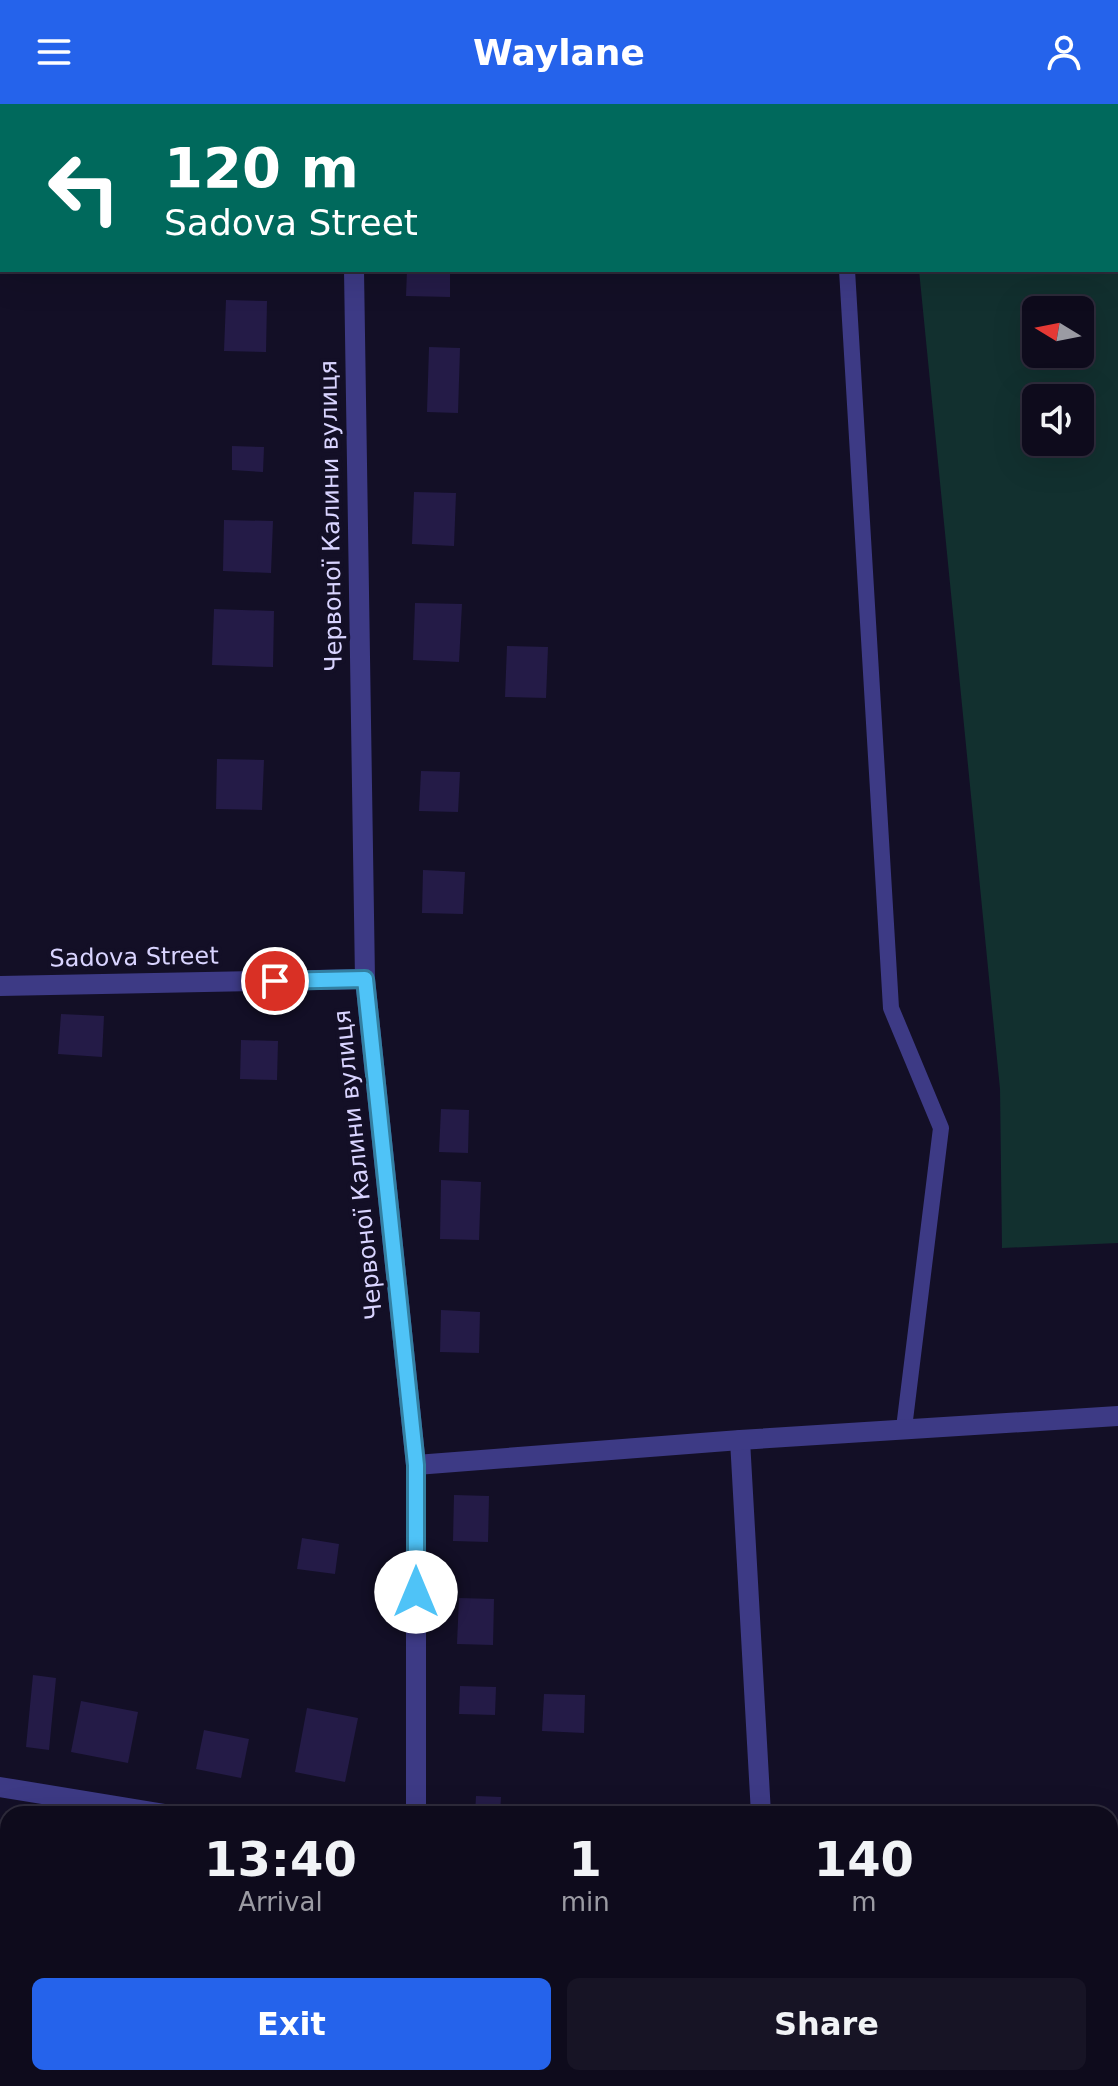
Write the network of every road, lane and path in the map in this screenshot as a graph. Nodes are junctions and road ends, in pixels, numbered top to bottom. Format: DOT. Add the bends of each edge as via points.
graph roads {
  1 [pos="354,272"];
  2 [pos="847,272"];
  3 [pos="365,979"];
  4 [pos="0,986"];
  5 [pos="1118,1416"];
  6 [pos="904,1428"];
  7 [pos="740,1440"];
  8 [pos="416,1465"];
  9 [pos="0,1787"];
  10 [pos="116,1806"];
  11 [pos="416,1806"];
  12 [pos="761,1806"];
  1 -- 3 [label="street, Червоної Калини вулиця"];
  2 -- 6 [label="lane" via="891,1008 941,1128"];
  3 -- 4 [label="street, Sadova Street"];
  3 -- 8 [label="street, Червоної Калини вулиця"];
  5 -- 6 [label="street"];
  6 -- 7 [label="street"];
  7 -- 8 [label="street"];
  7 -- 12 [label="street"];
  8 -- 11 [label="street, Червоної Калини вулиця"];
  9 -- 10 [label="street"];
}
